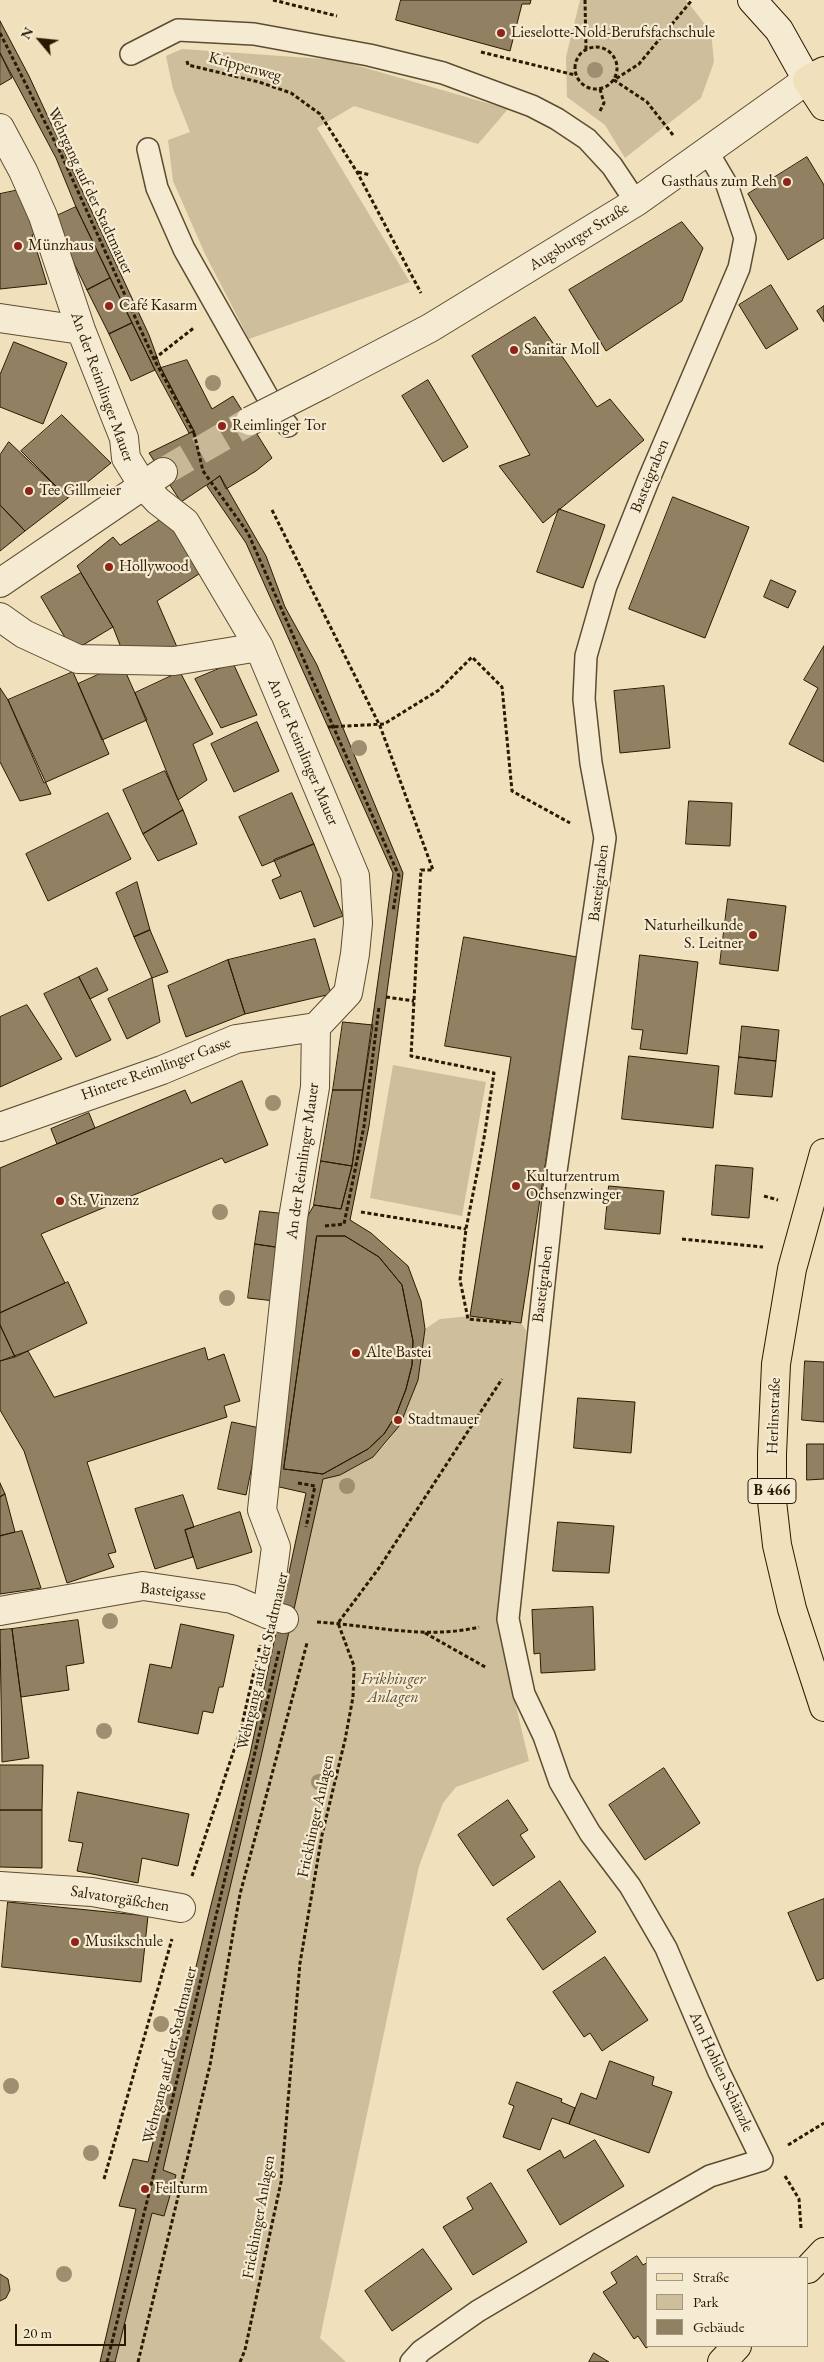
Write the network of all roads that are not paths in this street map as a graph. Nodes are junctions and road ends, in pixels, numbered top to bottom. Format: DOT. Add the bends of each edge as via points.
graph roads {
  1 [pos="752,0"];
  2 [pos="131,54"];
  3 [pos="816,76"];
  4 [pos="824,106"];
  5 [pos="0,128"];
  6 [pos="148,149"];
  7 [pos="700,156"];
  8 [pos="636,202"];
  9 [pos="0,318"];
  10 [pos="81,330"];
  11 [pos="281,418"];
  12 [pos="250,422"];
  13 [pos="153,478"];
  14 [pos="0,583"];
  15 [pos="0,617"];
  16 [pos="259,647"];
  17 [pos="316,1027"];
  18 [pos="0,1127"];
  19 [pos="824,1154"];
  20 [pos="0,1611"];
  21 [pos="275,1616"];
  22 [pos="508,1619"];
  23 [pos="824,1707"];
  24 [pos="0,1886"];
  25 [pos="181,1908"];
  26 [pos="824,2252"];
  27 [pos="809,2268"];
  28 [pos="736,2347"];
  29 [pos="411,2362"];
  30 [pos="722,2362"];
  1 -- 3 [label="street"];
  2 -- 8 [label="lane" via="178,30 254,34 369,55 443,73 502,94 557,119 587,139 612,166"];
  3 -- 4 [label="main road"];
  3 -- 7 [label="street, Augsburger Straße"];
  5 -- 10 [label="street, An der Reimlinger Mauer" via="43,216"];
  6 -- 11 [label="lane" via="157,188 184,250"];
  7 -- 8 [label="street, Augsburger Straße"];
  7 -- 22 [label="lane, Basteigraben" via="727,185 746,238 740,268 606,586 586,656 584,699 591,764 605,838 556,1171"];
  8 -- 11 [label="street, Augsburger Straße, bridge" via="430,328 322,384"];
  9 -- 10 [label="street"];
  10 -- 13 [label="street, An der Reimlinger Mauer" via="124,438 126,458"];
  11 -- 12 [label="street, Augsburger Straße, bridge"];
  13 -- 14 [label="street"];
  13 -- 16 [label="street, An der Reimlinger Mauer" via="158,501 185,522"];
  15 -- 16 [label="street" via="24,634 78,659 174,662"];
  16 -- 17 [label="street, An der Reimlinger Mauer" via="355,876 358,923 348,993"];
  17 -- 18 [label="street, Hintere Reimlinger Gasse" via="236,1039 162,1070"];
  17 -- 21 [label="street, An der Reimlinger Mauer" via="316,1087 293,1218 262,1510 276,1547"];
  19 -- 23 [label="main road, Herlinstraße / B 466" via="792,1269 776,1364 772,1501 777,1544 792,1610"];
  20 -- 21 [label="street, Basteigasse" via="143,1586 232,1599"];
  22 -- 29 [label="lane, Am Hohlen Schänzle" via="524,1694 544,1736 560,1782 590,1833 630,1886 666,1948 718,2072 762,2160 710,2176 592,2243 478,2312 421,2351"];
  24 -- 25 [label="street, Salvatorgäßchen" via="92,1892"];
  26 -- 27 [label="main road"];
  28 -- 30 [label="main road"];
}
